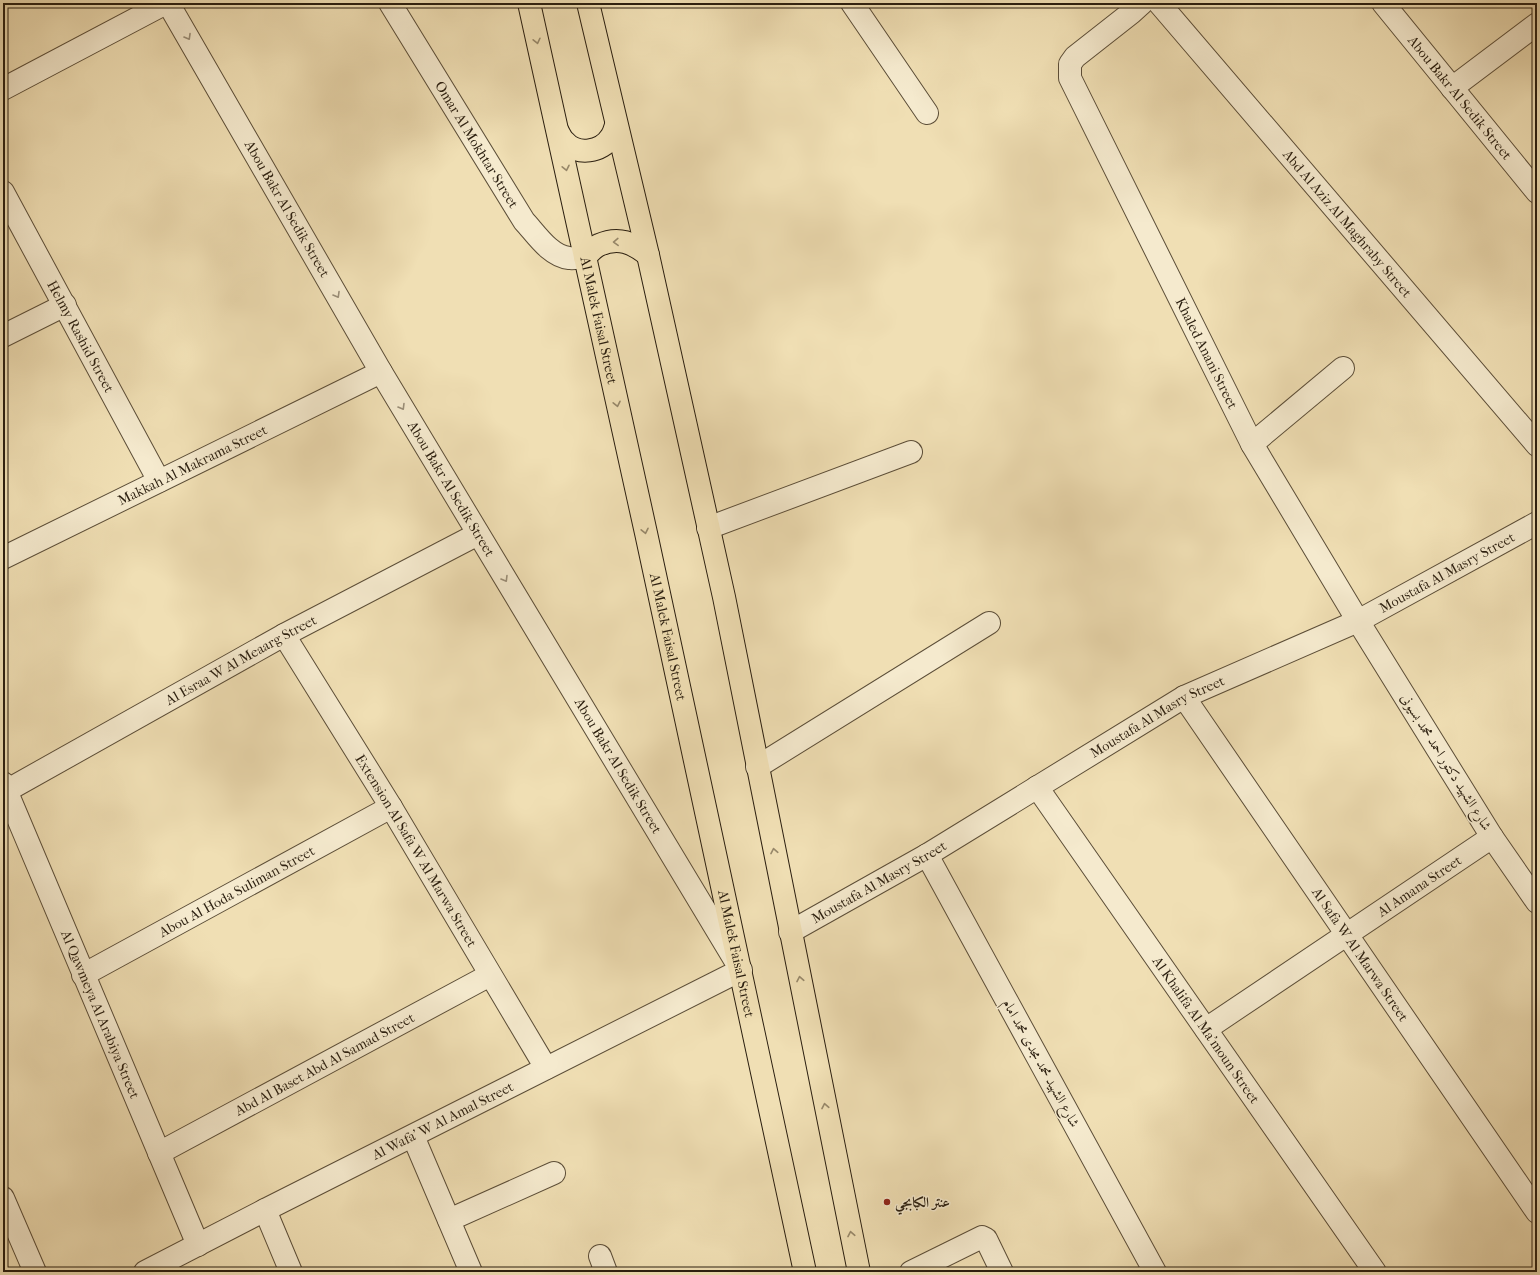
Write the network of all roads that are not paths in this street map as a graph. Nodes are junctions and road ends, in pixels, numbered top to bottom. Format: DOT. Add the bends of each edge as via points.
graph roads {
  1 [pos="167,3"];
  2 [pos="390,3"];
  3 [pos="529,3"];
  4 [pos="588,3"];
  5 [pos="852,3"];
  6 [pos="1158,3"];
  7 [pos="1383,3"];
  8 [pos="1131,6"];
  9 [pos="1537,24"];
  10 [pos="1452,88"];
  11 [pos="3,89"];
  12 [pos="927,113"];
  13 [pos="616,125"];
  14 [pos="558,132"];
  15 [pos="3,192"];
  16 [pos="1537,192"];
  17 [pos="648,255"];
  18 [pos="585,257"];
  19 [pos="65,305"];
  20 [pos="3,336"];
  21 [pos="1343,368"];
  22 [pos="381,372"];
  23 [pos="1252,444"];
  24 [pos="1537,445"];
  25 [pos="911,452"];
  26 [pos="160,481"];
  27 [pos="1537,523"];
  28 [pos="708,528"];
  29 [pos="478,534"];
  30 [pos="3,558"];
  31 [pos="1358,621"];
  32 [pos="989,623"];
  33 [pos="284,635"];
  34 [pos="1184,697"];
  35 [pos="757,767"];
  36 [pos="5,787"];
  37 [pos="1037,787"];
  38 [pos="391,807"];
  39 [pos="1492,837"];
  40 [pos="927,855"];
  41 [pos="1537,902"];
  42 [pos="790,932"];
  43 [pos="1346,935"];
  44 [pos="741,970"];
  45 [pos="83,975"];
  46 [pos="490,975"];
  47 [pos="1206,1029"];
  48 [pos="546,1068"];
  49 [pos="413,1136"];
  50 [pos="159,1153"];
  51 [pos="554,1173"];
  52 [pos="3,1198"];
  53 [pos="265,1210"];
  54 [pos="1537,1212"];
  55 [pos="449,1220"];
  56 [pos="198,1245"];
  57 [pos="180,1264"];
  58 [pos="35,1272"];
  59 [pos="145,1272"];
  60 [pos="291,1272"];
  61 [pos="471,1272"];
  62 [pos="805,1272"];
  63 [pos="859,1272"];
  64 [pos="910,1272"];
  65 [pos="1002,1272"];
  66 [pos="1155,1272"];
  67 [pos="1375,1272"];
  1 -- 11 [label="street"];
  1 -- 22 [label="street, Abou Bakr Al Sedik Street, one-way"];
  2 -- 18 [label="street, Omar Al Mokhtar Street" via="524,221 547,247 558,254 569,258"];
  3 -- 14 [label="main road, Al Malek Faisal Street, one-way"];
  4 -- 13 [label="main road"];
  5 -- 12 [label="street"];
  6 -- 24 [label="street, Abd Al Aziz Al Maghraby Street"];
  7 -- 10 [label="street, Abou Bakr Al Sedik Street"];
  8 -- 23 [label="street, Khaled Anani Street" via="1075,57 1070,64 1070,78"];
  9 -- 10 [label="street"];
  10 -- 16 [label="street, Abou Bakr Al Sedik Street"];
  13 -- 14 [label="main road" via="611,137 602,147 589,151 576,150 565,143"];
  13 -- 17 [label="main road"];
  14 -- 18 [label="main road, Al Malek Faisal Street, one-way"];
  15 -- 19 [label="street, Helmy Rashid Street"];
  17 -- 18 [label="main road, one-way" via="634,244 616,240 598,245"];
  17 -- 28 [label="main road"];
  18 -- 44 [label="main road, Al Malek Faisal Street, one-way"];
  19 -- 20 [label="street"];
  19 -- 26 [label="street, Helmy Rashid Street"];
  21 -- 23 [label="street"];
  22 -- 26 [label="street, Makkah Al Makrama Street"];
  22 -- 29 [label="street, Abou Bakr Al Sedik Street, one-way"];
  23 -- 31 [label="street, Khaled Anani Street"];
  25 -- 28 [label="street"];
  26 -- 30 [label="street, Makkah Al Makrama Street"];
  27 -- 31 [label="street, Moustafa Al Masry Street"];
  28 -- 35 [label="main road"];
  29 -- 33 [label="street, Al Esraa W Al Meaarg Street"];
  29 -- 44 [label="street, Abou Bakr Al Sedik Street, one-way"];
  31 -- 34 [label="street, Moustafa Al Masry Street"];
  31 -- 39 [label="street, شارع الشهيد دكتور احمد محمد بسيونى"];
  32 -- 35 [label="street"];
  33 -- 36 [label="street, Al Esraa W Al Meaarg Street"];
  33 -- 38 [label="street, Extension Al Safa W Al Marwa Street"];
  34 -- 37 [label="street, Moustafa Al Masry Street"];
  34 -- 43 [label="street, Al Safa W Al Marwa Street"];
  42 -- 35 [label="main road, one-way"];
  36 -- 45 [label="street, Al Qawmeya Al Arabiya Street"];
  37 -- 40 [label="street, Moustafa Al Masry Street"];
  37 -- 47 [label="street, Al Khalifa Al Ma'moun Street"];
  38 -- 45 [label="street, Abou Al Hoda Suliman Street"];
  38 -- 46 [label="street, Extension Al Safa W Al Marwa Street"];
  39 -- 41 [label="street, شارع الشهيد دكتور احمد محمد بسيونى"];
  39 -- 43 [label="street, Al Amana Street"];
  40 -- 42 [label="street, Moustafa Al Masry Street"];
  40 -- 66 [label="street, شارع الشهيد محمد مجدى محمد امام"];
  63 -- 42 [label="main road, one-way"];
  43 -- 47 [label="street, Al Amana Street"];
  43 -- 54 [label="street, Al Safa W Al Marwa Street"];
  44 -- 48 [label="street, Al Wafa' W Al Amal Street"];
  44 -- 62 [label="main road, Al Malek Faisal Street"];
  45 -- 50 [label="street, Al Qawmeya Al Arabiya Street"];
  46 -- 48 [label="street, Extension Al Safa W Al Marwa Street"];
  46 -- 50 [label="street, Abd Al Baset Abd Al Samad Street"];
  47 -- 67 [label="street, Al Khalifa Al Ma'moun Street"];
  48 -- 49 [label="street, Al Wafa' W Al Amal Street"];
  49 -- 53 [label="street, Al Wafa' W Al Amal Street"];
  49 -- 55 [label="street"];
  50 -- 56 [label="street, Al Qawmeya Al Arabiya Street"];
  51 -- 55 [label="street"];
  52 -- 58 [label="street"];
  53 -- 56 [label="street, Al Wafa' W Al Amal Street"];
  53 -- 60 [label="street"];
  55 -- 61 [label="street"];
  56 -- 57 [label="street, Al Wafa' W Al Amal Street"];
  57 -- 59 [label="street, Al Wafa' W Al Amal Street"];
  64 -- 65 [label="street" via="982,1237 986,1239"];
}
